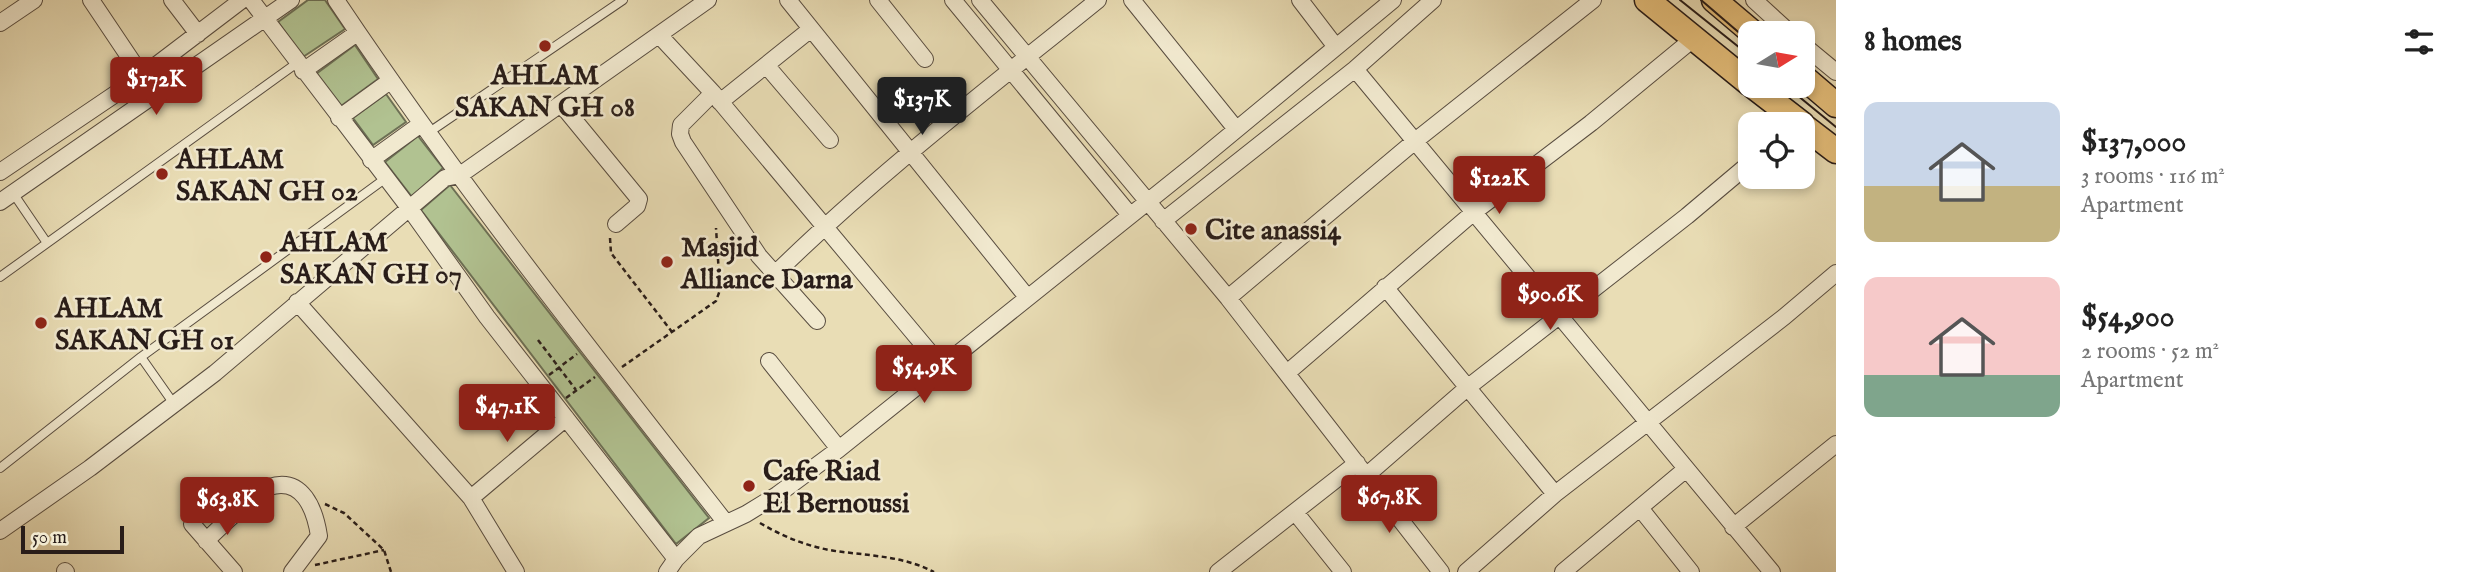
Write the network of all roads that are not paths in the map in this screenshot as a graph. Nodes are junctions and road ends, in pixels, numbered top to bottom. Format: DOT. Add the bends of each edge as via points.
graph roads {
  1 [pos="34,0"];
  2 [pos="91,0"];
  3 [pos="172,0"];
  4 [pos="242,0"];
  5 [pos="251,0"];
  6 [pos="291,0"];
  7 [pos="336,0"];
  8 [pos="623,0"];
  9 [pos="708,0"];
  10 [pos="788,0"];
  11 [pos="953,0"];
  12 [pos="980,0"];
  13 [pos="1098,0"];
  14 [pos="1132,0"];
  15 [pos="1300,0"];
  16 [pos="1393,0"];
  17 [pos="1433,0"];
  18 [pos="1593,0"];
  19 [pos="1647,0"];
  20 [pos="1714,0"];
  21 [pos="1754,0"];
  22 [pos="888,3"];
  23 [pos="265,18"];
  24 [pos="1739,21"];
  25 [pos="1777,21"];
  26 [pos="0,23"];
  27 [pos="811,29"];
  28 [pos="357,33"];
  29 [pos="198,34"];
  30 [pos="660,36"];
  31 [pos="1693,39"];
  32 [pos="1336,47"];
  33 [pos="1815,55"];
  34 [pos="1028,57"];
  35 [pos="925,59"];
  36 [pos="766,65"];
  37 [pos="300,67"];
  38 [pos="1355,69"];
  39 [pos="1010,70"];
  40 [pos="1836,72"];
  41 [pos="1738,75"];
  42 [pos="142,76"];
  43 [pos="390,81"];
  44 [pos="1815,87"];
  45 [pos="717,98"];
  46 [pos="1767,98"];
  47 [pos="561,104"];
  48 [pos="1836,104"];
  49 [pos="1785,112"];
  50 [pos="339,118"];
  51 [pos="425,129"];
  52 [pos="1236,129"];
  53 [pos="1815,135"];
  54 [pos="830,140"];
  55 [pos="1415,141"];
  56 [pos="1836,151"];
  57 [pos="910,153"];
  58 [pos="371,160"];
  59 [pos="0,172"];
  60 [pos="1738,173"];
  61 [pos="460,175"];
  62 [pos="386,178"];
  63 [pos="6,198"];
  64 [pos="1148,202"];
  65 [pos="410,209"];
  66 [pos="1474,212"];
  67 [pos="1130,215"];
  68 [pos="1163,221"];
  69 [pos="616,224"];
  70 [pos="823,226"];
  71 [pos="47,243"];
  72 [pos="1836,273"];
  73 [pos="775,274"];
  74 [pos="0,277"];
  75 [pos="1385,287"];
  76 [pos="1027,297"];
  77 [pos="1228,298"];
  78 [pos="297,302"];
  79 [pos="1559,314"];
  80 [pos="817,321"];
  81 [pos="141,357"];
  82 [pos="769,361"];
  83 [pos="942,367"];
  84 [pos="1287,373"];
  85 [pos="1467,388"];
  86 [pos="174,404"];
  87 [pos="566,418"];
  88 [pos="1648,423"];
  89 [pos="1836,444"];
  90 [pos="839,449"];
  91 [pos="0,468"];
  92 [pos="1362,469"];
  93 [pos="1686,469"];
  94 [pos="1555,494"];
  95 [pos="471,498"];
  96 [pos="1640,508"];
  97 [pos="1295,512"];
  98 [pos="726,523"];
  99 [pos="192,524"];
  100 [pos="1733,527"];
  101 [pos="0,531"];
  102 [pos="205,541"];
  103 [pos="672,566"];
  104 [pos="1339,566"];
  105 [pos="294,571"];
  106 [pos="234,572"];
  107 [pos="516,572"];
  108 [pos="1218,572"];
  109 [pos="1321,572"];
  110 [pos="1441,572"];
  111 [pos="1466,572"];
  112 [pos="1563,572"];
  113 [pos="1692,572"];
  114 [pos="1772,572"];
  1 -- 26 [label="street"];
  2 -- 42 [label="street"];
  3 -- 29 [label="street"];
  4 -- 29 [label="street"];
  5 -- 23 [label="street"];
  6 -- 23 [label="street"];
  7 -- 28 [label="street"];
  8 -- 51 [label="lane"];
  9 -- 30 [label="street"];
  10 -- 27 [label="street"];
  11 -- 39 [label="street"];
  12 -- 34 [label="street"];
  13 -- 34 [label="street"];
  14 -- 52 [label="street"];
  15 -- 32 [label="street"];
  16 -- 32 [label="street"];
  17 -- 38 [label="street"];
  18 -- 55 [label="street"];
  19 -- 31 [label="main road"];
  20 -- 24 [label="main road"];
  21 -- 25 [label="street"];
  22 -- 35 [label="street"];
  23 -- 37 [label="street"];
  23 -- 63 [label="street"];
  27 -- 36 [label="street"];
  27 -- 57 [label="street"];
  28 -- 37 [label="street"];
  28 -- 43 [label="street"];
  29 -- 42 [label="street"];
  30 -- 45 [label="street"];
  30 -- 47 [label="street"];
  31 -- 41 [label="main road"];
  31 -- 66 [label="street"];
  32 -- 52 [label="street"];
  33 -- 40 [label="street"];
  34 -- 39 [label="street"];
  34 -- 64 [label="street"];
  36 -- 45 [label="street"];
  36 -- 54 [label="street"];
  37 -- 50 [label="street"];
  37 -- 71 [label="lane"];
  38 -- 55 [label="street"];
  38 -- 68 [label="street"];
  39 -- 57 [label="street"];
  39 -- 67 [label="street"];
  42 -- 59 [label="street"];
  43 -- 50 [label="street"];
  43 -- 51 [label="street"];
  44 -- 48 [label="main road"];
  45 -- 70 [label="street"];
  45 -- 73 [label="street" via="681,125 680,134"];
  46 -- 49 [label="main road"];
  47 -- 61 [label="street"];
  47 -- 69 [label="street" via="639,199"];
  50 -- 58 [label="street"];
  51 -- 58 [label="street"];
  51 -- 61 [label="street"];
  52 -- 64 [label="street"];
  53 -- 56 [label="main road"];
  55 -- 66 [label="street"];
  55 -- 77 [label="street"];
  57 -- 70 [label="street"];
  57 -- 76 [label="street"];
  58 -- 62 [label="street"];
  60 -- 79 [label="street"];
  61 -- 65 [label="street" via="445,178"];
  61 -- 98 [label="street" via="603,376"];
  62 -- 65 [label="street"];
  62 -- 81 [label="lane"];
  63 -- 71 [label="lane"];
  64 -- 67 [label="street"];
  64 -- 68 [label="street"];
  65 -- 78 [label="street"];
  65 -- 87 [label="street"];
  66 -- 75 [label="street"];
  66 -- 79 [label="street"];
  67 -- 76 [label="street"];
  68 -- 77 [label="street"];
  70 -- 73 [label="street"];
  70 -- 83 [label="street"];
  71 -- 74 [label="lane"];
  72 -- 88 [label="street"];
  73 -- 80 [label="street"];
  75 -- 84 [label="street"];
  75 -- 85 [label="street"];
  76 -- 83 [label="street"];
  77 -- 84 [label="street"];
  78 -- 86 [label="street"];
  78 -- 95 [label="street"];
  79 -- 85 [label="street"];
  79 -- 88 [label="street"];
  81 -- 86 [label="lane"];
  81 -- 91 [label="lane"];
  82 -- 90 [label="street"];
  83 -- 90 [label="street"];
  84 -- 92 [label="street"];
  85 -- 92 [label="street"];
  85 -- 94 [label="street"];
  86 -- 101 [label="street"];
  87 -- 95 [label="street"];
  87 -- 103 [label="street"];
  88 -- 93 [label="street"];
  88 -- 94 [label="street"];
  89 -- 100 [label="street"];
  90 -- 98 [label="street" via="777,495"];
  92 -- 97 [label="street"];
  92 -- 110 [label="street"];
  93 -- 96 [label="street"];
  93 -- 100 [label="street"];
  94 -- 111 [label="street"];
  95 -- 107 [label="street"];
  96 -- 112 [label="street"];
  96 -- 113 [label="street"];
  97 -- 104 [label="street"];
  97 -- 108 [label="street"];
  98 -- 103 [label="street" via="699,536"];
  99 -- 102 [label="street"];
  100 -- 114 [label="street"];
  102 -- 105 [label="street" via="267,487 286,485 300,491 315,512 319,536"];
  102 -- 106 [label="street"];
  104 -- 109 [label="street"];
}
